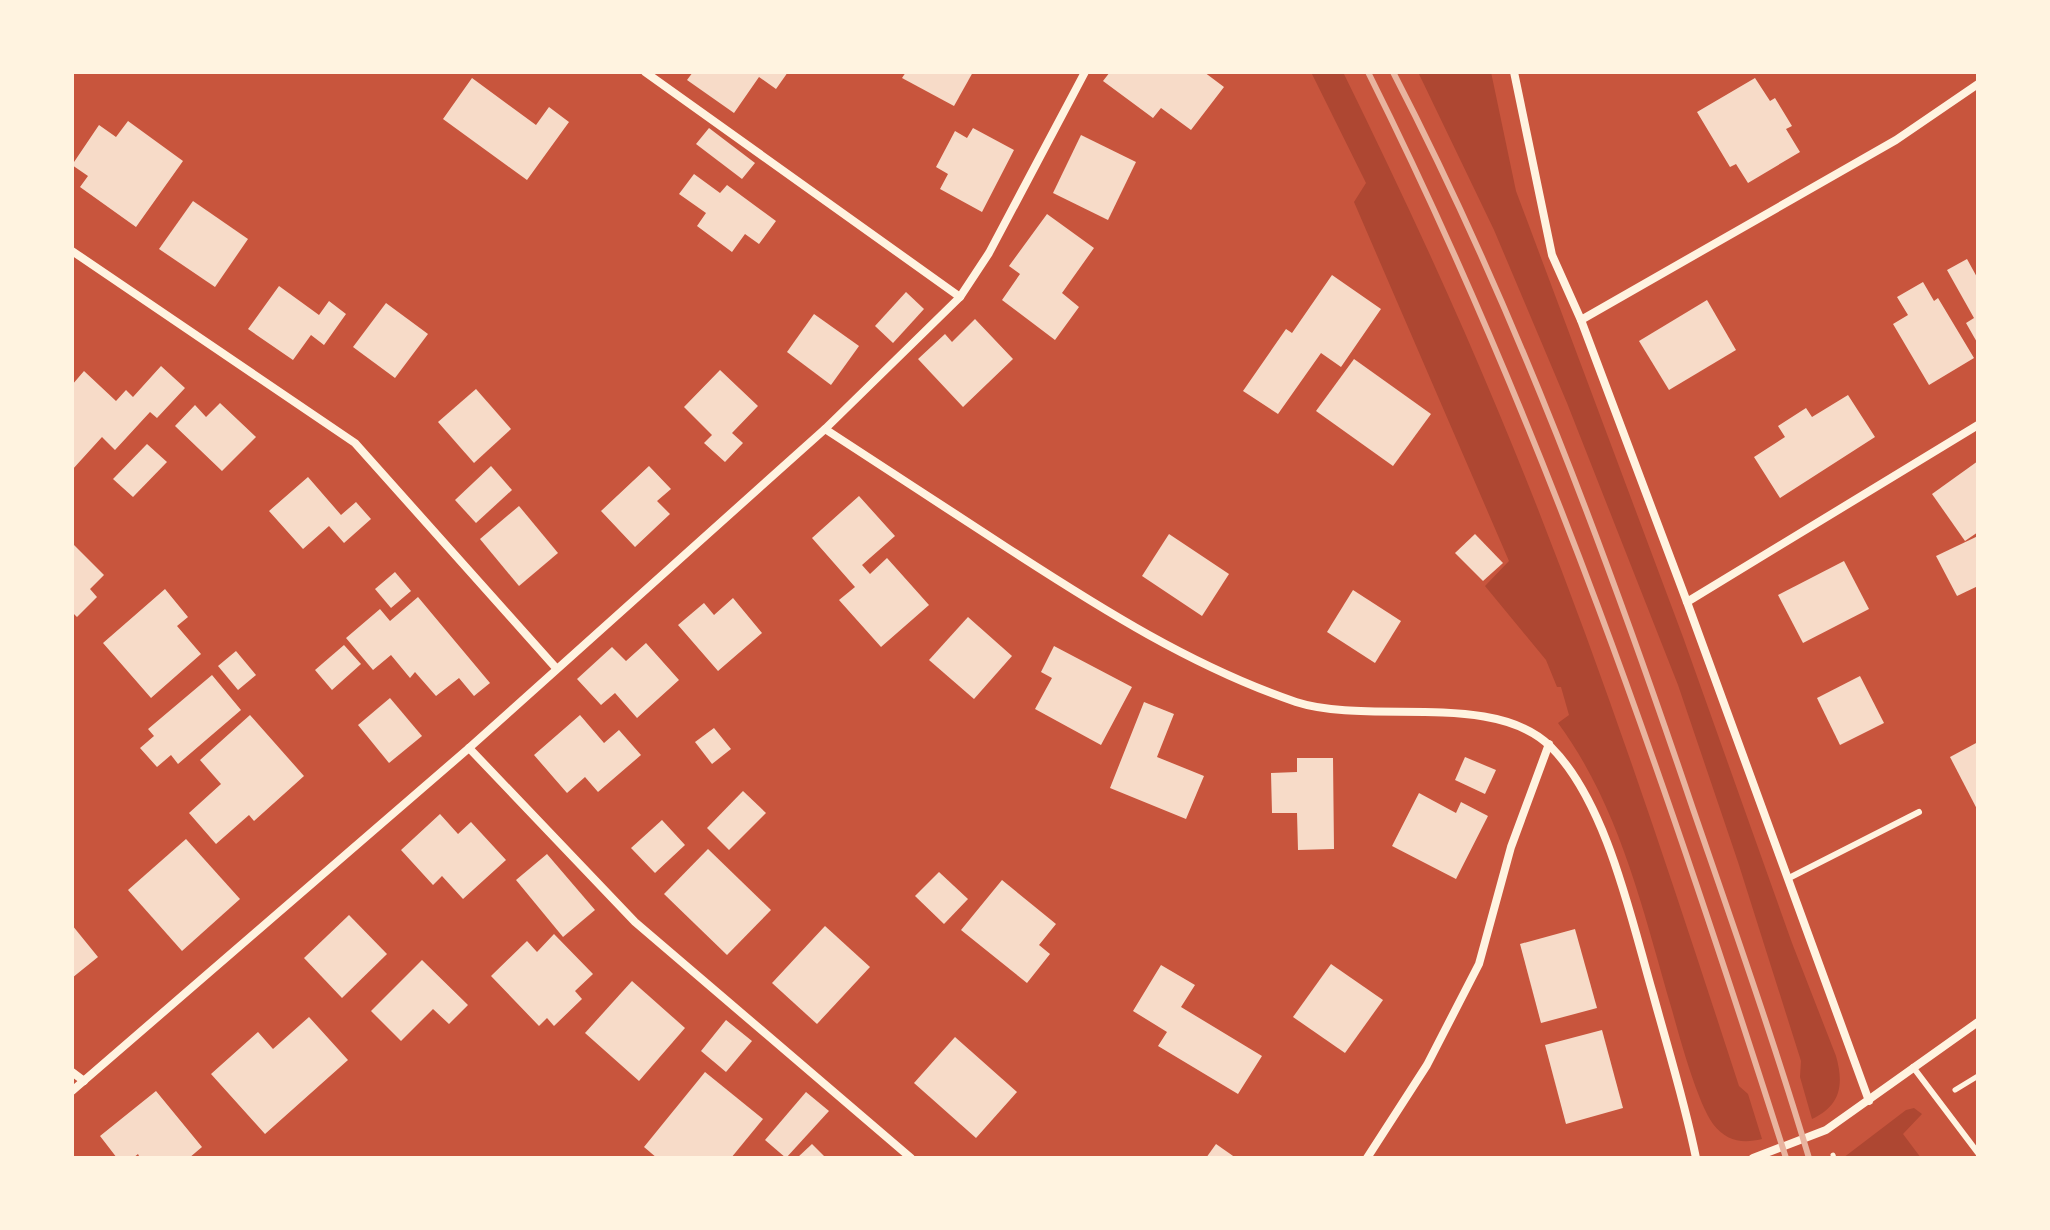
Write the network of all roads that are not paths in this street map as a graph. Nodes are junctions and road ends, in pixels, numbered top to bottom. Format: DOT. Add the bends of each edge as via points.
graph roads {
  1 [pos="645,72"];
  2 [pos="1085,72"];
  3 [pos="1514,72"];
  4 [pos="1978,84"];
  5 [pos="72,251"];
  6 [pos="960,297"];
  7 [pos="1581,320"];
  8 [pos="1978,425"];
  9 [pos="825,429"];
  10 [pos="1687,602"];
  11 [pos="556,668"];
  12 [pos="1549,744"];
  13 [pos="469,748"];
  14 [pos="1919,812"];
  15 [pos="1789,878"];
  16 [pos="1978,1022"];
  17 [pos="1913,1067"];
  18 [pos="72,1072"];
  19 [pos="84,1081"];
  20 [pos="72,1091"];
  21 [pos="1869,1101"];
  22 [pos="1978,1153"];
  23 [pos="911,1158"];
  24 [pos="1367,1158"];
  25 [pos="1696,1158"];
  26 [pos="1753,1158"];
  1 -- 6 [label="street"];
  2 -- 6 [label="street"];
  3 -- 7 [label="street" via="1552,255"];
  4 -- 7 [label="street" via="1896,140"];
  5 -- 11 [label="street" via="355,443"];
  6 -- 9 [label="street"];
  7 -- 10 [label="street"];
  8 -- 10 [label="street"];
  9 -- 11 [label="street"];
  9 -- 12 [label="street" via="1091,602 1209,667 1312,707 1486,717"];
  10 -- 15 [label="street"];
  11 -- 13 [label="street"];
  12 -- 24 [label="street" via="1511,847 1479,964 1427,1065"];
  12 -- 25 [label="street" via="1570,769 1607,845"];
  13 -- 19 [label="street"];
  13 -- 23 [label="street" via="635,922"];
  14 -- 15 [label="lane"];
  15 -- 21 [label="street"];
  16 -- 17 [label="street"];
  17 -- 21 [label="street"];
  17 -- 22 [label="lane"];
  18 -- 19 [label="street"];
  19 -- 20 [label="street"];
  21 -- 26 [label="street" via="1826,1130"];
}
